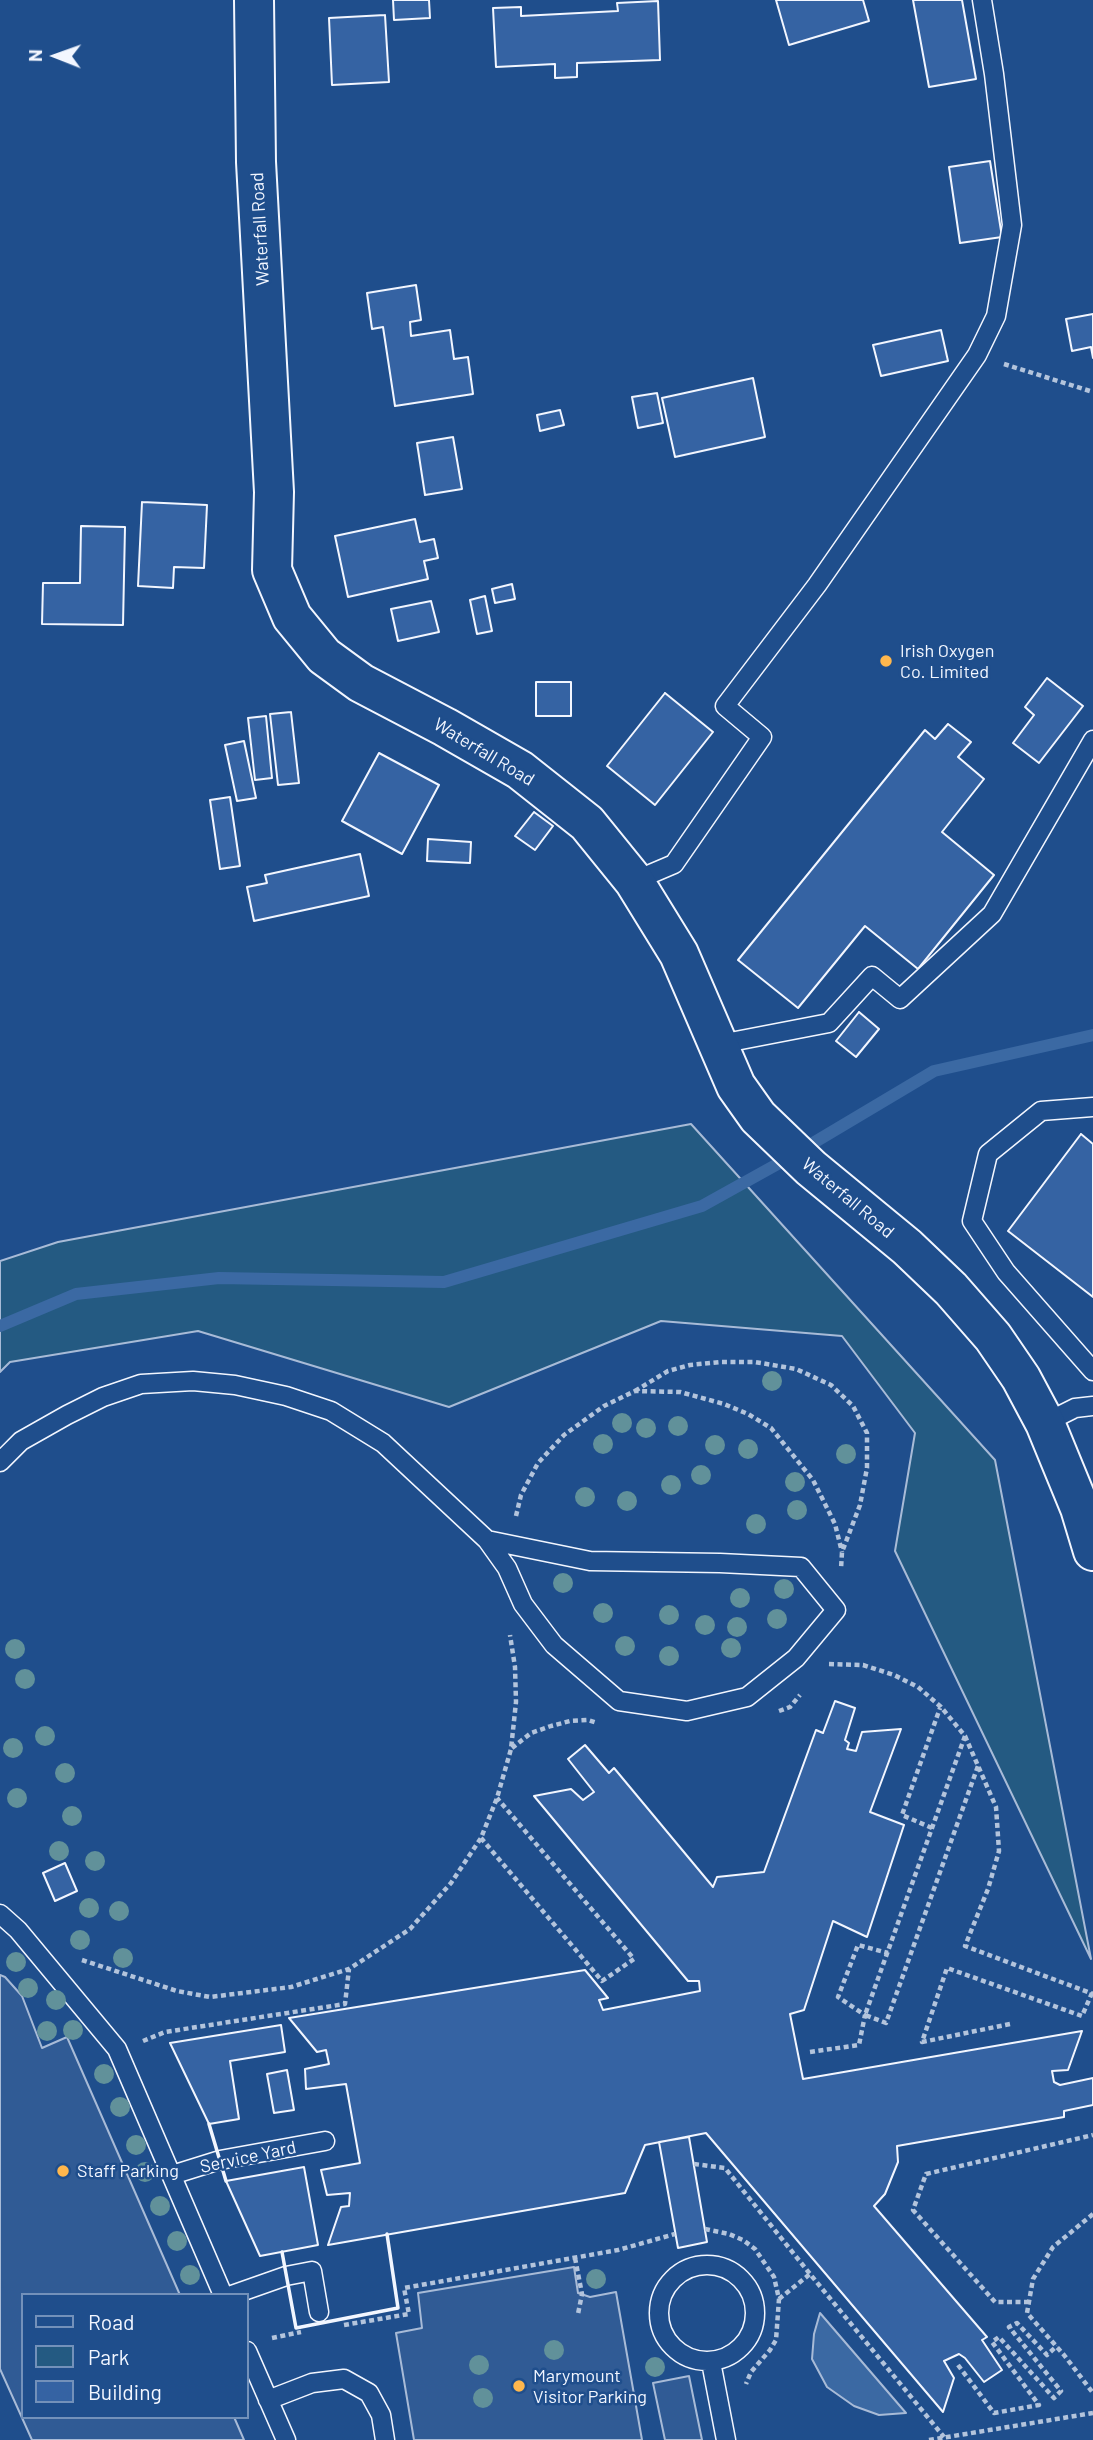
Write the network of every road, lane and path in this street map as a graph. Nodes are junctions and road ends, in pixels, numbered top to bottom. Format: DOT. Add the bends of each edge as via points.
graph roads {
  1 [pos="254,0"];
  2 [pos="982,0"];
  3 [pos="977,355"];
  4 [pos="1093,392"];
  5 [pos="1093,740"];
  6 [pos="634,881"];
  7 [pos="720,1044"];
  8 [pos="1093,1107"];
  9 [pos="1093,1371"];
  10 [pos="635,1391"];
  11 [pos="1093,1406"];
  12 [pos="1045,1423"];
  13 [pos="0,1462"];
  14 [pos="487,1541"];
  15 [pos="510,1545"];
  16 [pos="1093,1551"];
  17 [pos="509,1629"];
  18 [pos="820,1672"];
  19 [pos="805,1690"];
  20 [pos="941,1707"];
  21 [pos="778,1712"];
  22 [pos="599,1723"];
  23 [pos="965,1737"];
  24 [pos="511,1749"];
  25 [pos="978,1765"];
  26 [pos="497,1798"];
  27 [pos="932,1828"];
  28 [pos="481,1838"];
  29 [pos="0,1914"];
  30 [pos="888,1954"];
  31 [pos="80,1959"];
  32 [pos="349,1969"];
  33 [pos="1092,1993"];
  34 [pos="865,2015"];
  35 [pos="1010,2024"];
  36 [pos="139,2042"];
  37 [pos="810,2052"];
  38 [pos="1093,2136"];
  39 [pos="325,2141"];
  40 [pos="694,2164"];
  41 [pos="172,2175"];
  42 [pos="1093,2214"];
  43 [pos="705,2229"];
  44 [pos="675,2234"];
  45 [pos="575,2258"];
  46 [pos="810,2274"];
  47 [pos="222,2293"];
  48 [pos="237,2293"];
  49 [pos="779,2299"];
  50 [pos="1030,2302"];
  51 [pos="319,2312"];
  52 [pos="578,2314"];
  53 [pos="338,2326"];
  54 [pos="311,2331"];
  55 [pos="265,2340"];
  56 [pos="1057,2346"];
  57 [pos="248,2353"];
  58 [pos="711,2362"];
  59 [pos="958,2365"];
  60 [pos="745,2391"];
  61 [pos="1093,2393"];
  62 [pos="268,2400"];
  63 [pos="1093,2413"];
  64 [pos="944,2437"];
  65 [pos="286,2440"];
  66 [pos="385,2440"];
  67 [pos="726,2440"];
  68 [pos="929,2440"];
  1 -- 6 [label="street, Waterfall Road" via="256,162 274,492 272,570 292,617 324,656 362,683 520,770 587,823"];
  2 -- 3 [label="lane" via="1012,225 996,316"];
  3 -- 4 [label="path"];
  3 -- 6 [label="lane" via="817,585 726,706 762,737 674,864"];
  5 -- 7 [label="lane" via="992,914 900,999 872,976 829,1023"];
  6 -- 7 [label="street, Waterfall Road" via="680,954"];
  7 -- 12 [label="street, Waterfall Road" via="736,1086 758,1118 951,1289 993,1338"];
  8 -- 9 [label="lane" via="1041,1111 988,1154 972,1221 1006,1272"];
  10 -- 10 [label="path" via="680,1392 724,1404 771,1428 813,1480 835,1524 842,1552 860,1505 867,1433 853,1406 831,1385 796,1369 720,1362 668,1371"];
  10 -- 15 [label="path" via="564,1434 538,1463 521,1495"];
  11 -- 12 [label="lane" via="1075,1408"];
  12 -- 16 [label="street, Waterfall Road"];
  13 -- 14 [label="lane" via="21,1441 116,1392 141,1384 193,1381 235,1385 331,1411 383,1443"];
  14 -- 15 [label="lane"];
  14 -- 15 [label="lane" via="507,1568 523,1604 554,1645 619,1701 687,1711 747,1697 796,1658 835,1609 801,1567 590,1561"];
  17 -- 24 [label="path" via="516,1702"];
  18 -- 20 [label="path" via="828,1664 863,1665 918,1687"];
  19 -- 21 [label="path"];
  20 -- 23 [label="path"];
  20 -- 27 [label="path" via="902,1815"];
  22 -- 24 [label="path" via="570,1721 551,1726 531,1733"];
  23 -- 25 [label="path"];
  23 -- 27 [label="path"];
  24 -- 26 [label="path"];
  25 -- 33 [label="path" via="996,1807 999,1851 965,1946"];
  25 -- 34 [label="path" via="886,2023"];
  26 -- 28 [label="path"];
  26 -- 28 [label="path" via="634,1959 601,1981"];
  27 -- 30 [label="path"];
  28 -- 32 [label="path" via="451,1883 410,1928"];
  29 -- 41 [label="lane" via="117,2049"];
  30 -- 34 [label="path"];
  30 -- 34 [label="path" via="858,1945 838,1997"];
  31 -- 32 [label="path" via="177,1992 210,1997 291,1987"];
  32 -- 36 [label="path" via="345,2004 165,2032"];
  33 -- 35 [label="path" via="1082,2016 947,1968 922,2042"];
  34 -- 37 [label="path" via="859,2045"];
  38 -- 50 [label="path" via="926,2174 913,2210 995,2302"];
  39 -- 41 [label="lane, Service Yard" via="220,2160"];
  40 -- 46 [label="path" via="725,2168"];
  41 -- 47 [label="lane"];
  42 -- 50 [label="path" via="1053,2247 1033,2279"];
  43 -- 49 [label="path" via="729,2234 755,2249 774,2277"];
  44 -- 45 [label="path"];
  45 -- 52 [label="path" via="582,2294"];
  45 -- 53 [label="path" via="404,2288 409,2314"];
  46 -- 49 [label="path"];
  46 -- 64 [label="path"];
  48 -- 51 [label="lane" via="312,2271"];
  49 -- 60 [label="path" via="776,2340 751,2372"];
  50 -- 56 [label="path" via="1027,2313"];
  54 -- 55 [label="path"];
  56 -- 59 [label="path" via="1047,2354 1017,2323 1009,2327 1061,2392 1054,2398 999,2337 992,2342 1039,2405 994,2413"];
  56 -- 61 [label="path"];
  57 -- 62 [label="lane"];
  58 -- 58 [label="lane" via="679,2353 660,2327 658,2310 671,2280 700,2265 715,2265 742,2279 755,2307 754,2323 744,2343 726,2358"];
  58 -- 67 [label="lane"];
  62 -- 65 [label="lane"];
  62 -- 66 [label="lane" via="312,2383 344,2379 369,2393 381,2415"];
  63 -- 64 [label="path"];
  64 -- 68 [label="path"];
}
